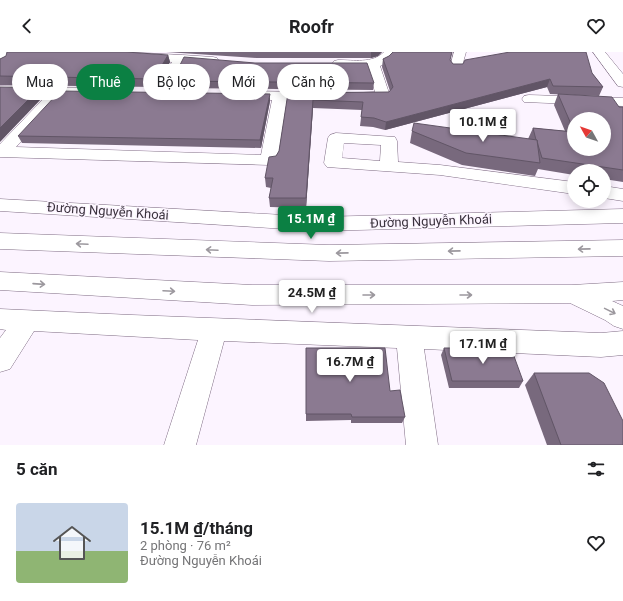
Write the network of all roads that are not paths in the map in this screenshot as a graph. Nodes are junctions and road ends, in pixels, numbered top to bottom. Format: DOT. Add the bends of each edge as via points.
graph roads {
  1 [pos="5,52"];
  2 [pos="95,52"];
  3 [pos="391,52"];
  4 [pos="460,52"];
  5 [pos="599,52"];
  6 [pos="180,58"];
  7 [pos="226,62"];
  8 [pos="0,63"];
  9 [pos="177,64"];
  10 [pos="349,64"];
  11 [pos="373,64"];
  12 [pos="456,67"];
  13 [pos="623,83"];
  14 [pos="0,90"];
  15 [pos="12,90"];
  16 [pos="349,96"];
  17 [pos="529,99"];
  18 [pos="50,100"];
  19 [pos="279,100"];
  20 [pos="623,102"];
  21 [pos="1,152"];
  22 [pos="390,166"];
  23 [pos="567,187"];
  24 [pos="611,193"];
  25 [pos="623,195"];
  26 [pos="0,205"];
  27 [pos="623,216"];
  28 [pos="0,240"];
  29 [pos="623,248"];
  30 [pos="0,281"];
  31 [pos="623,291"];
  32 [pos="572,294"];
  33 [pos="0,319"];
  34 [pos="623,319"];
  35 [pos="27,321"];
  36 [pos="214,329"];
  37 [pos="409,337"];
  38 [pos="623,343"];
  39 [pos="0,360"];
  40 [pos="180,445"];
  41 [pos="422,445"];
  1 -- 8 [label="street" via="4,60"];
  2 -- 6 [label="street"];
  3 -- 11 [label="street" via="383,60"];
  4 -- 12 [label="street"];
  5 -- 13 [label="street"];
  6 -- 7 [label="street"];
  6 -- 9 [label="street"];
  10 -- 11 [label="street"];
  11 -- 16 [label="street" via="383,96"];
  14 -- 15 [label="street"];
  17 -- 20 [label="street"];
  18 -- 21 [label="street"];
  19 -- 21 [label="street" via="268,160"];
  22 -- 23 [label="street"];
  24 -- 25 [label="street"];
  26 -- 27 [label="street, Đường Nguyễn Khoái" via="319,224"];
  29 -- 28 [label="street, one-way" via="329,253"];
  30 -- 32 [label="street, one-way" via="252,295"];
  31 -- 32 [label="street"];
  32 -- 34 [label="street, one-way"];
  33 -- 35 [label="street"];
  35 -- 36 [label="street"];
  35 -- 39 [label="street"];
  36 -- 37 [label="street"];
  36 -- 40 [label="street"];
  37 -- 38 [label="street" via="601,345"];
  37 -- 41 [label="street"];
}
